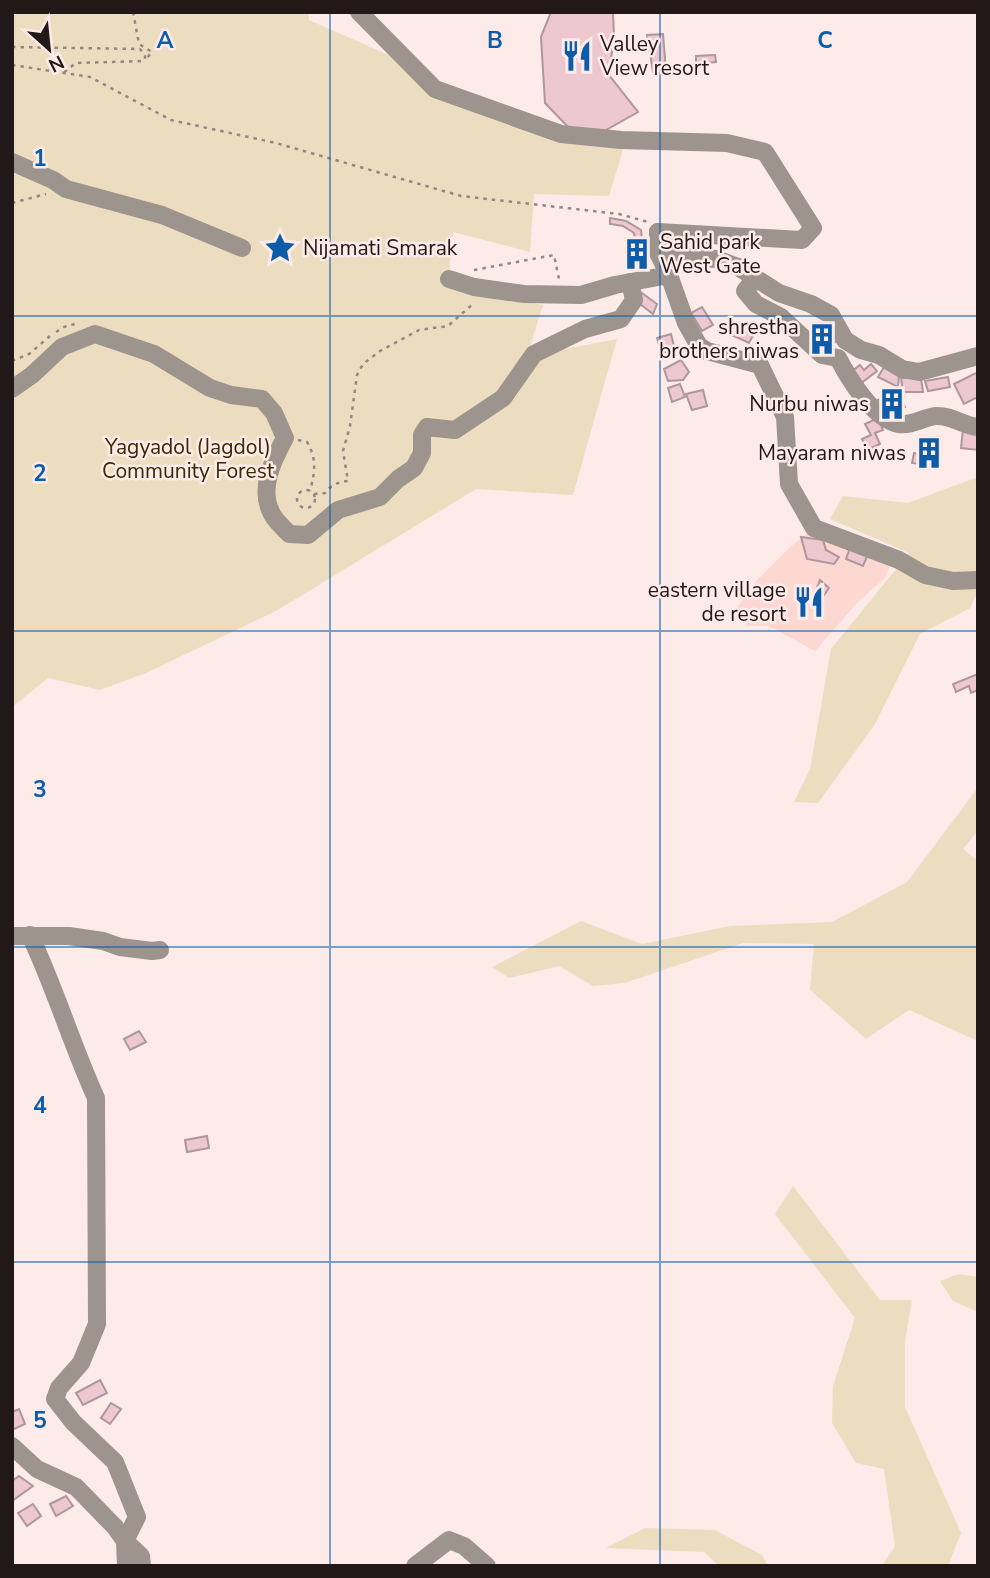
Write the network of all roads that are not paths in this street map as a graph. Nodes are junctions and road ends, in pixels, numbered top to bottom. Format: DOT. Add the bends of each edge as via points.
graph roads {
  1 [pos="359,12"];
  2 [pos="12,162"];
  3 [pos="658,232"];
  4 [pos="242,248"];
  5 [pos="669,275"];
  6 [pos="755,278"];
  7 [pos="449,279"];
  8 [pos="630,282"];
  9 [pos="978,356"];
  10 [pos="12,389"];
  11 [pos="978,427"];
  12 [pos="978,580"];
  13 [pos="21,935"];
  14 [pos="160,950"];
  15 [pos="12,1446"];
  16 [pos="125,1541"];
  17 [pos="126,1566"];
  18 [pos="142,1566"];
  19 [pos="415,1566"];
  20 [pos="487,1566"];
  1 -- 3 [label="street" via="435,89 561,134 727,143 765,152 813,228 802,240"];
  2 -- 4 [label="street" via="66,189 163,215"];
  3 -- 5 [label="street" via="658,253"];
  3 -- 6 [label="street" via="683,256 716,258"];
  5 -- 8 [label="street"];
  5 -- 12 [label="street" via="699,346 760,365 785,417 789,484 814,528 899,560 925,575"];
  6 -- 9 [label="street" via="779,293 811,303 831,316 845,340 902,369 919,372"];
  6 -- 11 [label="street" via="745,291 756,304 781,317 822,355 838,358 884,419 901,425 937,416"];
  7 -- 8 [label="street" via="474,288 572,295"];
  8 -- 10 [label="street" via="634,300 621,319 585,329 534,354 503,398 455,429 428,427 414,468 380,497 338,510 308,535 289,534 271,512 266,483 285,438 274,413 261,399 210,388 154,354 95,334 62,347"];
  13 -- 14 [label="street" via="87,937 120,947"];
  13 -- 16 [label="street" via="51,979 96,1098 97,1324 81,1363 55,1399 115,1462 137,1517"];
  15 -- 16 [label="street" via="37,1469 76,1487"];
  16 -- 17 [label="street"];
  16 -- 18 [label="street" via="141,1556"];
  19 -- 20 [label="street" via="449,1540 464,1546"];
}
